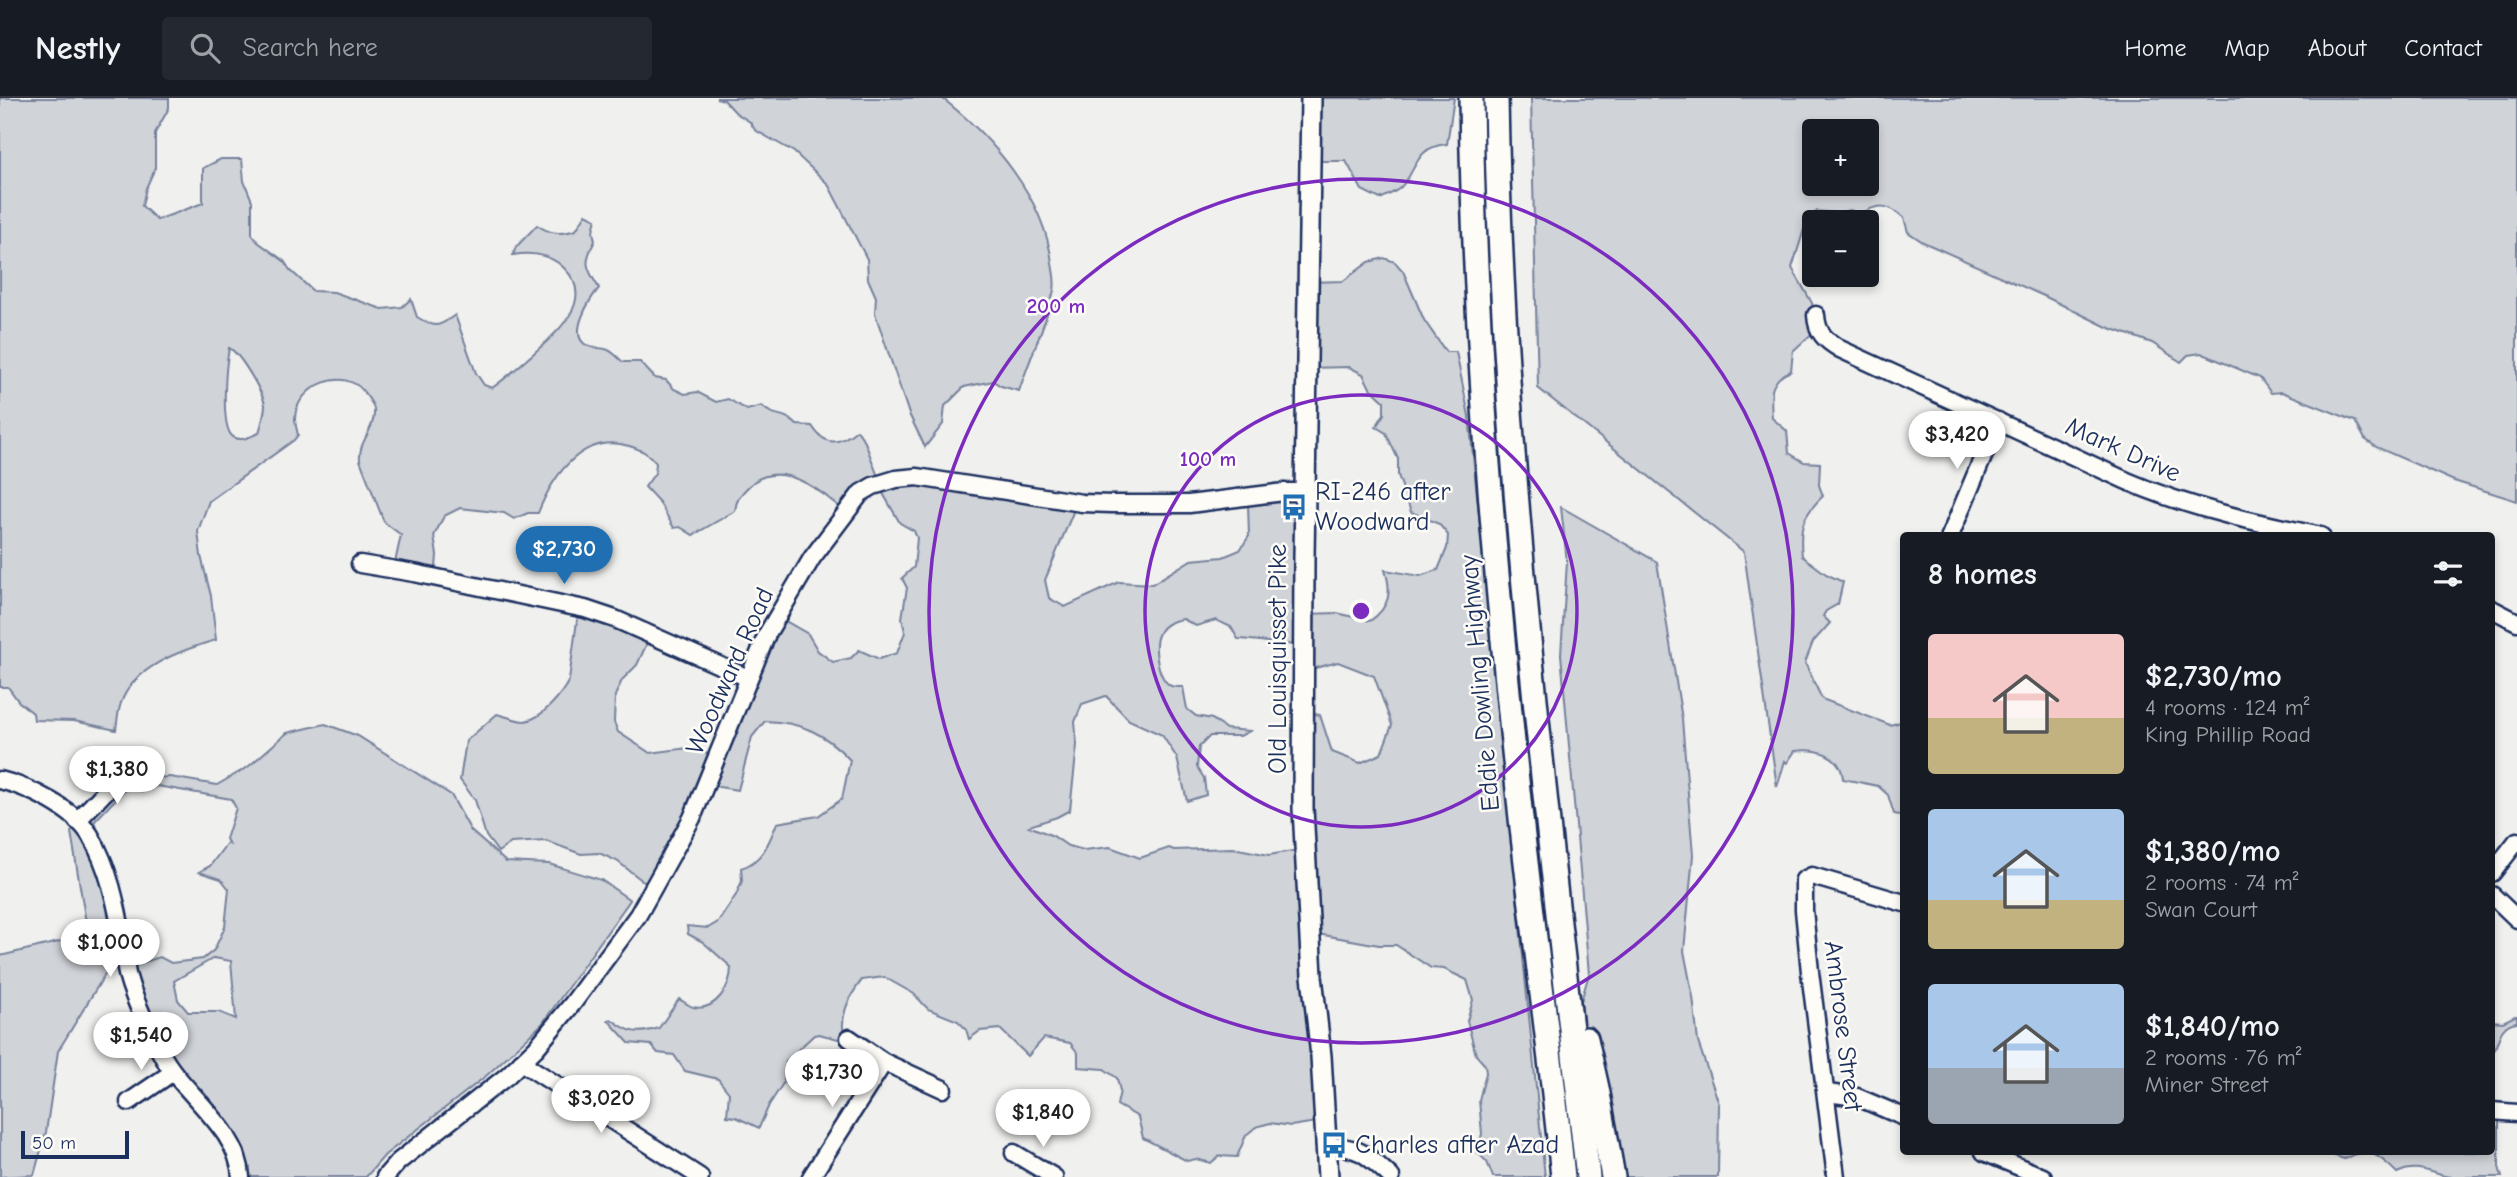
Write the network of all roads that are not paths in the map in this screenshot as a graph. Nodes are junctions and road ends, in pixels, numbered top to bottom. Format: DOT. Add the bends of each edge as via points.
graph roads {
  1 [pos="1311,98"];
  2 [pos="1471,98"];
  3 [pos="1496,98"];
  4 [pos="1816,315"];
  5 [pos="1998,421"];
  6 [pos="1306,492"];
  7 [pos="1952,532"];
  8 [pos="2303,532"];
  9 [pos="360,564"];
  10 [pos="2495,610"];
  11 [pos="2517,622"];
  12 [pos="748,677"];
  13 [pos="131,765"];
  14 [pos="0,780"];
  15 [pos="77,821"];
  16 [pos="2517,841"];
  17 [pos="1550,856"];
  18 [pos="2495,869"];
  19 [pos="2495,898"];
  20 [pos="1900,902"];
  21 [pos="2517,919"];
  22 [pos="849,1038"];
  23 [pos="521,1062"];
  24 [pos="884,1062"];
  25 [pos="173,1072"];
  26 [pos="943,1089"];
  27 [pos="1827,1093"];
  28 [pos="129,1102"];
  29 [pos="2495,1111"];
  30 [pos="2517,1114"];
  31 [pos="1900,1115"];
  32 [pos="1325,1145"];
  33 [pos="1014,1153"];
  34 [pos="1991,1155"];
  35 [pos="241,1177"];
  36 [pos="385,1177"];
  37 [pos="700,1177"];
  38 [pos="811,1177"];
  39 [pos="1054,1177"];
  40 [pos="1328,1177"];
  41 [pos="1391,1177"];
  42 [pos="1563,1177"];
  43 [pos="1588,1177"];
  44 [pos="1613,1177"];
  45 [pos="1836,1177"];
  46 [pos="2043,1177"];
  1 -- 6 [label="main road, Old Louisquisset Pike"];
  2 -- 42 [label="highway, Eddie Dowling Highway" via="1486,437 1501,616"];
  3 -- 17 [label="highway, Eddie Dowling Highway" via="1510,408"];
  4 -- 5 [label="street, Mark Drive" via="1820,333 1840,349"];
  5 -- 7 [label="street"];
  5 -- 8 [label="street, Mark Drive" via="2164,497"];
  6 -- 12 [label="street, Woodward Road" via="1137,505 1082,503 917,477 873,486 861,493 812,558"];
  6 -- 32 [label="main road, Old Louisquisset Pike" via="1303,808"];
  9 -- 12 [label="street" via="600,613"];
  10 -- 11 [label="street"];
  12 -- 23 [label="street, Woodward Road" via="698,805 638,915 567,1011"];
  13 -- 15 [label="street"];
  14 -- 15 [label="street" via="36,793"];
  15 -- 25 [label="street" via="89,833 104,865 130,984"];
  16 -- 18 [label="street"];
  17 -- 43 [label="highway, Eddie Dowling Highway"];
  17 -- 44 [label="highway"];
  19 -- 21 [label="street"];
  20 -- 27 [label="street, Ambrose Street" via="1812,876 1804,880 1810,972"];
  22 -- 24 [label="street"];
  23 -- 36 [label="street, Woodward Road" via="398,1161"];
  23 -- 37 [label="street"];
  24 -- 26 [label="street"];
  24 -- 38 [label="street"];
  25 -- 28 [label="street"];
  25 -- 35 [label="street" via="230,1142"];
  27 -- 31 [label="street" via="1857,1097"];
  27 -- 45 [label="street, Ambrose Street"];
  29 -- 30 [label="street"];
  32 -- 40 [label="main road, Old Louisquisset Pike"];
  32 -- 41 [label="street" via="1362,1151"];
  33 -- 39 [label="street"];
  34 -- 46 [label="street"];
}
